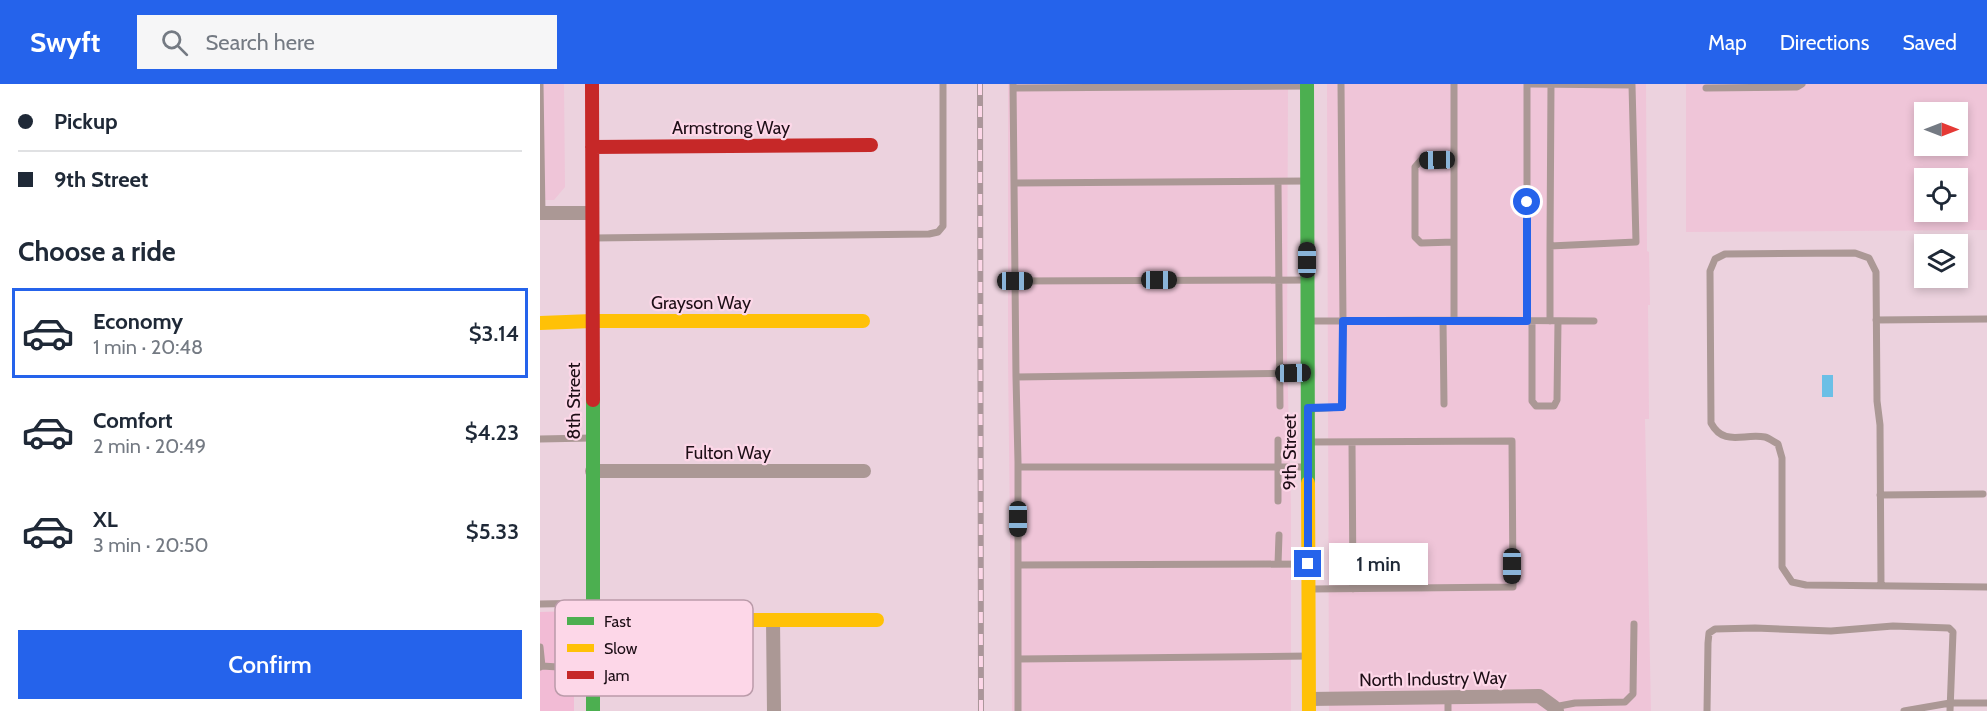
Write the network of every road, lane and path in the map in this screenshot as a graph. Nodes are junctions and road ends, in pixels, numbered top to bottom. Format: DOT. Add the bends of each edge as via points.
graph roads {
  1 [pos="540,84"];
  2 [pos="943,84"];
  3 [pos="1341,84"];
  4 [pos="1454,84"];
  5 [pos="1527,84"];
  6 [pos="1532,84"];
  7 [pos="1551,84"];
  8 [pos="1802,84"];
  9 [pos="1307,85"];
  10 [pos="592,86"];
  11 [pos="1013,86"];
  12 [pos="1706,88"];
  13 [pos="871,145"];
  14 [pos="592,147"];
  15 [pos="1454,160"];
  16 [pos="1307,181"];
  17 [pos="1278,182"];
  18 [pos="1014,183"];
  19 [pos="541,213"];
  20 [pos="592,213"];
  21 [pos="592,238"];
  22 [pos="1454,242"];
  23 [pos="1550,246"];
  24 [pos="1279,280"];
  25 [pos="1307,280"];
  26 [pos="1015,281"];
  27 [pos="1987,319"];
  28 [pos="1454,320"];
  29 [pos="1876,320"];
  30 [pos="592,321"];
  31 [pos="863,321"];
  32 [pos="1308,321"];
  33 [pos="1343,321"];
  34 [pos="1443,321"];
  35 [pos="1529,321"];
  36 [pos="1550,321"];
  37 [pos="1558,321"];
  38 [pos="1594,321"];
  39 [pos="540,323"];
  40 [pos="1280,373"];
  41 [pos="1308,373"];
  42 [pos="1016,377"];
  43 [pos="1444,404"];
  44 [pos="1280,406"];
  45 [pos="1308,408"];
  46 [pos="592,438"];
  47 [pos="540,439"];
  48 [pos="1278,440"];
  49 [pos="1308,442"];
  50 [pos="1352,442"];
  51 [pos="1018,467"];
  52 [pos="1279,467"];
  53 [pos="1308,467"];
  54 [pos="592,471"];
  55 [pos="864,471"];
  56 [pos="1983,494"];
  57 [pos="1880,495"];
  58 [pos="1278,501"];
  59 [pos="1280,535"];
  60 [pos="1278,564"];
  61 [pos="1308,564"];
  62 [pos="1018,565"];
  63 [pos="1881,586"];
  64 [pos="1987,587"];
  65 [pos="1308,589"];
  66 [pos="1353,589"];
  67 [pos="593,600"];
  68 [pos="540,604"];
  69 [pos="555,604"];
  70 [pos="753,620"];
  71 [pos="773,620"];
  72 [pos="877,620"];
  73 [pos="1634,624"];
  74 [pos="540,648"];
  75 [pos="1309,656"];
  76 [pos="1018,659"];
  77 [pos="541,667"];
  78 [pos="1987,703"];
  79 [pos="1448,704"];
  80 [pos="1309,705"];
  81 [pos="1950,707"];
  82 [pos="1556,709"];
  83 [pos="774,711"];
  84 [pos="1018,711"];
  85 [pos="1707,711"];
  86 [pos="1904,711"];
  1 -- 19 [label="lane"];
  2 -- 21 [label="lane" via="943,226 938,232"];
  3 -- 33 [label="lane"];
  4 -- 15 [label="lane"];
  5 -- 35 [label="lane"];
  6 -- 7 [label="lane"];
  7 -- 23 [label="lane"];
  7 -- 23 [label="lane" via="1632,85 1636,242"];
  8 -- 12 [label="lane"];
  9 -- 11 [label="lane"];
  9 -- 16 [label="street, 9th Street"];
  10 -- 14 [label="street, 8th Street"];
  11 -- 18 [label="lane"];
  13 -- 14 [label="street, Armstrong Way"];
  14 -- 20 [label="street, 8th Street"];
  15 -- 22 [label="lane"];
  15 -- 22 [label="lane" via="1421,160 1415,167 1415,237 1421,243"];
  16 -- 17 [label="lane"];
  16 -- 25 [label="street, 9th Street"];
  17 -- 18 [label="lane"];
  17 -- 24 [label="lane"];
  18 -- 26 [label="lane"];
  19 -- 20 [label="street"];
  20 -- 21 [label="street, 8th Street"];
  21 -- 30 [label="street, 8th Street"];
  22 -- 28 [label="lane"];
  23 -- 36 [label="lane"];
  24 -- 25 [label="lane"];
  24 -- 26 [label="lane"];
  24 -- 40 [label="lane"];
  25 -- 32 [label="street, 9th Street"];
  26 -- 42 [label="lane"];
  27 -- 29 [label="lane"];
  28 -- 34 [label="lane"];
  28 -- 35 [label="lane"];
  29 -- 57 [label="lane"];
  29 -- 63 [label="lane" via="1876,272 1869,258 1855,253 1725,254 1715,259 1710,270 1711,423 1716,433 1727,437 1766,437 1778,444 1782,458 1782,567 1791,582 1806,585"];
  30 -- 31 [label="street, Grayson Way"];
  30 -- 39 [label="street, Grayson Way"];
  30 -- 46 [label="street, 8th Street"];
  32 -- 33 [label="lane"];
  32 -- 41 [label="street, 9th Street"];
  33 -- 34 [label="lane"];
  33 -- 45 [label="lane" via="1342,407"];
  34 -- 43 [label="lane"];
  35 -- 36 [label="lane"];
  35 -- 37 [label="lane" via="1532,401 1536,406 1554,406"];
  36 -- 37 [label="lane"];
  37 -- 38 [label="lane"];
  40 -- 41 [label="lane"];
  40 -- 42 [label="lane"];
  40 -- 44 [label="lane"];
  41 -- 45 [label="street, 9th Street"];
  42 -- 51 [label="lane"];
  45 -- 49 [label="street, 9th Street"];
  46 -- 47 [label="lane"];
  46 -- 54 [label="street, 8th Street"];
  48 -- 52 [label="lane"];
  49 -- 50 [label="lane"];
  49 -- 53 [label="street, 9th Street"];
  50 -- 66 [label="lane"];
  50 -- 66 [label="lane" via="1512,441 1513,587"];
  51 -- 52 [label="lane"];
  51 -- 62 [label="lane"];
  52 -- 53 [label="lane"];
  52 -- 58 [label="lane"];
  53 -- 61 [label="street, 9th Street"];
  54 -- 55 [label="street, Fulton Way"];
  54 -- 67 [label="street, 8th Street"];
  56 -- 57 [label="lane"];
  57 -- 63 [label="lane"];
  59 -- 60 [label="lane"];
  60 -- 61 [label="lane"];
  60 -- 62 [label="lane"];
  61 -- 65 [label="street, 9th Street"];
  62 -- 76 [label="lane"];
  63 -- 64 [label="lane"];
  65 -- 66 [label="lane"];
  65 -- 75 [label="street, 9th Street"];
  68 -- 69 [label="lane"];
  70 -- 71 [label="street"];
  71 -- 72 [label="street"];
  71 -- 83 [label="street"];
  73 -- 82 [label="lane" via="1633,694 1625,702 1575,703"];
  74 -- 77 [label="lane"];
  75 -- 76 [label="lane"];
  75 -- 80 [label="street, 9th Street"];
  76 -- 84 [label="lane"];
  78 -- 81 [label="lane"];
  79 -- 80 [label="street, North Industry Way"];
  79 -- 82 [label="street, North Industry Way" via="1539,696"];
  81 -- 85 [label="lane" via="1953,632 1949,628 1725,628 1709,633"];
  81 -- 86 [label="lane"];
}
